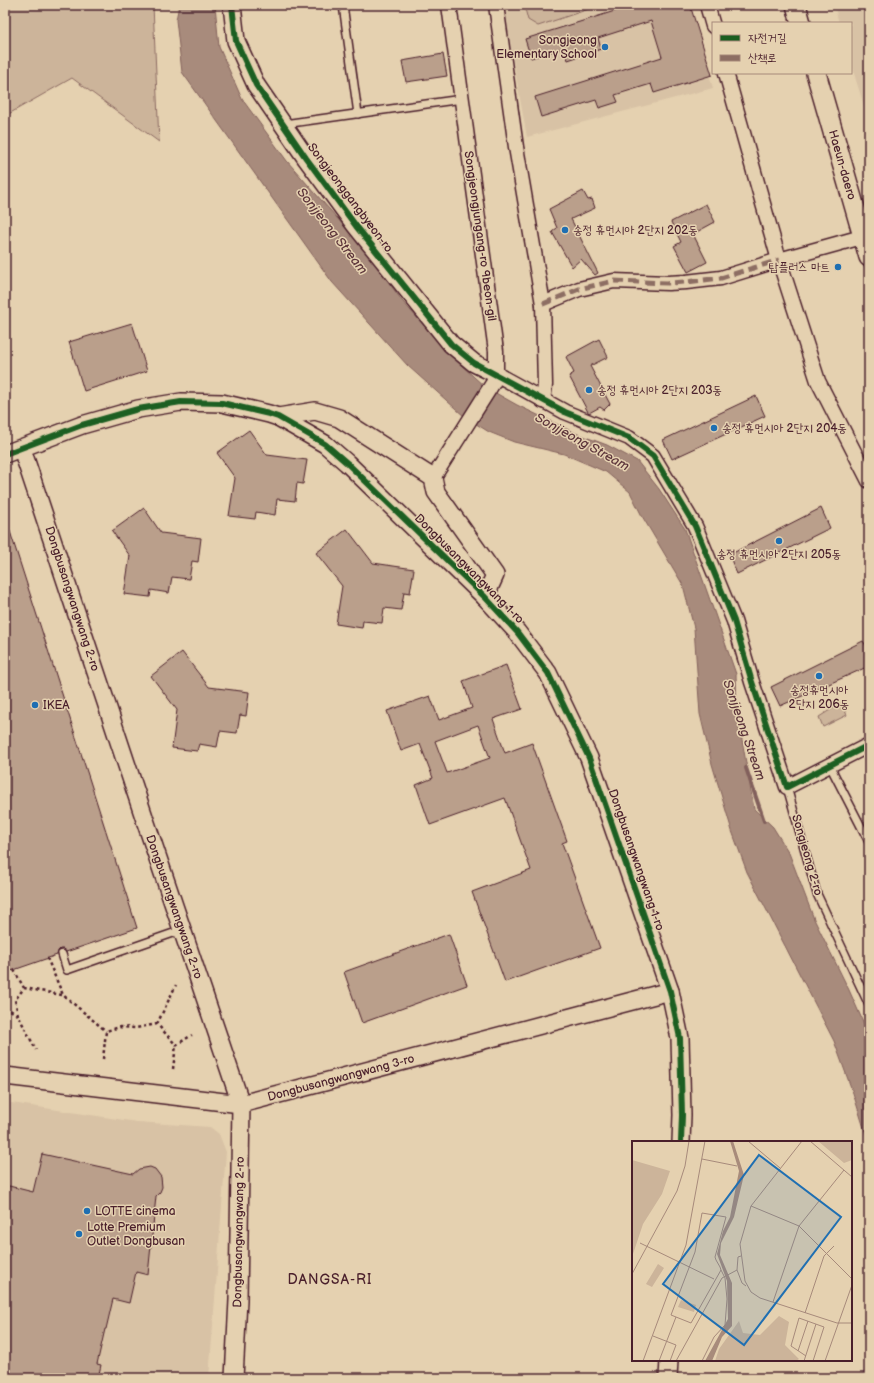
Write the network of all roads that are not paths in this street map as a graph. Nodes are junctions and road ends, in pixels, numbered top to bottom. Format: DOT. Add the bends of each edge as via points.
graph roads {
  1 [pos="232,5"];
  2 [pos="343,5"];
  3 [pos="449,5"];
  4 [pos="496,5"];
  5 [pos="707,5"];
  6 [pos="796,5"];
  7 [pos="712,22"];
  8 [pos="801,22"];
  9 [pos="726,74"];
  10 [pos="816,74"];
  11 [pos="462,99"];
  12 [pos="358,114"];
  13 [pos="282,124"];
  14 [pos="866,236"];
  15 [pos="869,257"];
  16 [pos="779,260"];
  17 [pos="543,304"];
  18 [pos="494,378"];
  19 [pos="543,400"];
  20 [pos="278,417"];
  21 [pos="22,449"];
  22 [pos="5,454"];
  23 [pos="438,471"];
  24 [pos="869,482"];
  25 [pos="485,598"];
  26 [pos="869,745"];
  27 [pos="830,766"];
  28 [pos="788,788"];
  29 [pos="869,842"];
  30 [pos="182,930"];
  31 [pos="62,954"];
  32 [pos="670,991"];
  33 [pos="868,1002"];
  34 [pos="5,1076"];
  35 [pos="241,1104"];
  36 [pos="681,1141"];
  37 [pos="669,1361"];
  38 [pos="234,1378"];
  39 [pos="668,1378"];
  1 -- 13 [label="street, Songjeonggangbyeon-ro" via="236,41 256,85"];
  2 -- 12 [label="lane"];
  3 -- 11 [label="street, Songjeongjungang-ro 9beon-gil"];
  4 -- 17 [label="street" via="516,147"];
  5 -- 7 [label="street"];
  6 -- 8 [label="main road"];
  9 -- 16 [label="street"];
  10 -- 14 [label="main road, Haeun-daero"];
  11 -- 12 [label="lane"];
  11 -- 18 [label="street, Songjeongjungang-ro 9beon-gil" via="496,350"];
  12 -- 13 [label="lane"];
  13 -- 18 [label="street, Songjeonggangbyeon-ro" via="356,226 451,344"];
  14 -- 15 [label="main road, Haeun-daero"];
  14 -- 16 [label="street"];
  16 -- 17 [label="street" via="721,278 668,283 614,281 579,289"];
  16 -- 24 [label="street" via="818,381"];
  17 -- 19 [label="street"];
  18 -- 19 [label="street"];
  18 -- 23 [label="street"];
  19 -- 28 [label="street" via="565,412 629,438 654,456 695,526 734,621"];
  20 -- 21 [label="street, Dongbusangwangwang 1-ro" via="222,403 181,402 138,408"];
  20 -- 23 [label="street" via="315,411 339,418"];
  20 -- 25 [label="street, Dongbusangwangwang 1-ro" via="324,444 341,458"];
  21 -- 22 [label="street, Dongbusangwangwang 1-ro"];
  21 -- 30 [label="street, Dongbusangwangwang 2-ro"];
  23 -- 25 [label="street" via="436,492 495,575"];
  25 -- 32 [label="street, Dongbusangwangwang 1-ro" via="517,632 548,673 589,758"];
  26 -- 27 [label="street"];
  27 -- 28 [label="street"];
  27 -- 29 [label="lane"];
  28 -- 33 [label="lane, Songjeong 2-ro" via="817,894"];
  30 -- 31 [label="lane" via="67,970"];
  30 -- 35 [label="street, Dongbusangwangwang 2-ro"];
  32 -- 35 [label="street, Dongbusangwangwang 3-ro"];
  32 -- 36 [label="street, Dongbusangwangwang 1-ro" via="680,1038"];
  34 -- 35 [label="street, Dongbusangwangwang 3-ro"];
  35 -- 38 [label="street, Dongbusangwangwang 2-ro"];
  37 -- 39 [label="street"];
}
